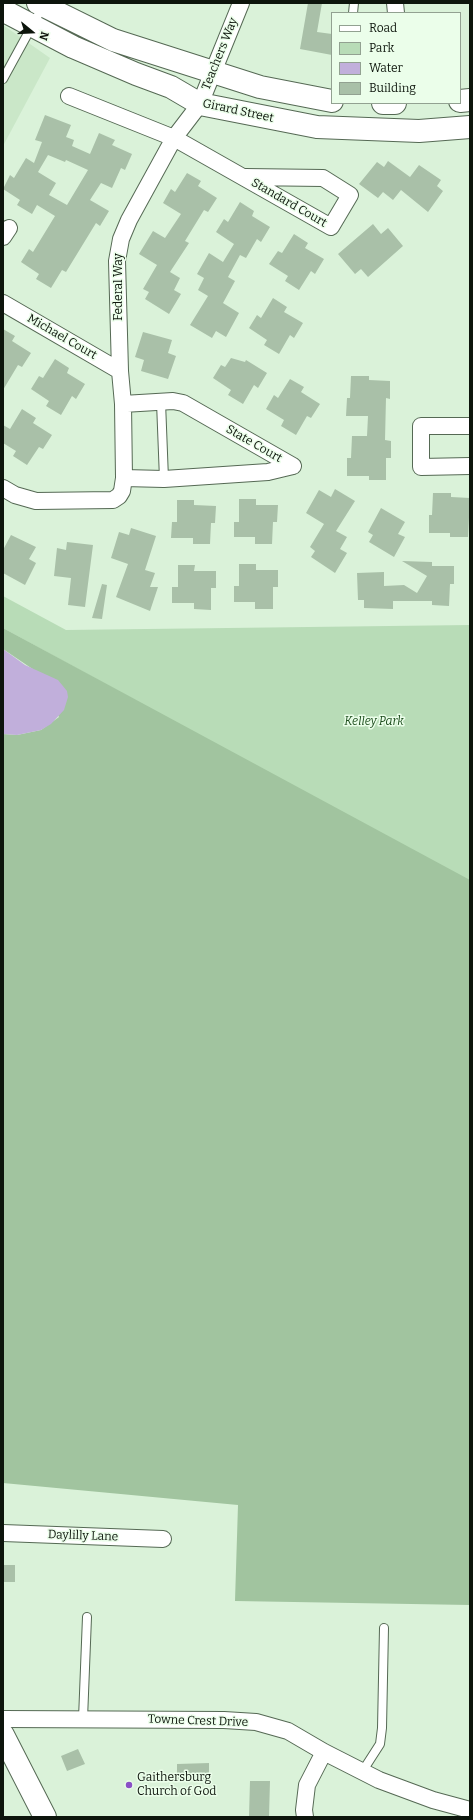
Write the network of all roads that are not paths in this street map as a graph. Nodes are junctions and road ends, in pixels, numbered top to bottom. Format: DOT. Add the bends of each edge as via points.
graph roads {
  1 [pos="241,3"];
  2 [pos="42,4"];
  3 [pos="3,9"];
  4 [pos="32,26"];
  5 [pos="213,73"];
  6 [pos="3,79"];
  7 [pos="69,96"];
  8 [pos="331,101"];
  9 [pos="200,104"];
  10 [pos="470,127"];
  11 [pos="174,138"];
  12 [pos="245,177"];
  13 [pos="3,303"];
  14 [pos="120,371"];
  15 [pos="161,402"];
  16 [pos="123,404"];
  17 [pos="470,426"];
  18 [pos="470,466"];
  19 [pos="164,479"];
  20 [pos="123,485"];
  21 [pos="3,488"];
  22 [pos="3,1533"];
  23 [pos="163,1539"];
  24 [pos="87,1616"];
  25 [pos="384,1628"];
  26 [pos="3,1719"];
  27 [pos="83,1719"];
  28 [pos="3,1735"];
  29 [pos="324,1752"];
  30 [pos="362,1772"];
  31 [pos="470,1810"];
  32 [pos="45,1817"];
  33 [pos="305,1817"];
  1 -- 5 [label="street, Teachers Way"];
  2 -- 4 [label="lane"];
  2 -- 5 [label="street" via="113,40"];
  3 -- 4 [label="street, Girard Street"];
  4 -- 6 [label="lane"];
  4 -- 9 [label="street, Girard Street" via="94,56 171,86"];
  5 -- 8 [label="street" via="260,87"];
  5 -- 9 [label="street, Teachers Way"];
  7 -- 11 [label="street, Standard Court"];
  9 -- 10 [label="street, Girard Street" via="318,127 419,131"];
  9 -- 11 [label="street, Federal Way"];
  11 -- 12 [label="street, Standard Court"];
  11 -- 14 [label="street, Federal Way" via="121,239 118,260"];
  12 -- 12 [label="street, Standard Court" via="332,227 350,195 322,178"];
  13 -- 14 [label="street, Michael Court"];
  14 -- 16 [label="street, Federal Way"];
  15 -- 16 [label="street, State Court"];
  15 -- 19 [label="lane"];
  15 -- 19 [label="street, State Court" via="183,403 293,466 268,472"];
  16 -- 20 [label="street, Federal Way"];
  17 -- 18 [label="street" via="421,426 421,467"];
  19 -- 20 [label="street, State Court"];
  20 -- 21 [label="street" via="119,496 113,500 36,501 15,495"];
  22 -- 23 [label="street, Daylilly Lane"];
  24 -- 27 [label="lane"];
  25 -- 30 [label="lane" via="380,1744"];
  26 -- 27 [label="street, Towne Crest Drive"];
  27 -- 29 [label="street, Towne Crest Drive" via="256,1722 288,1731"];
  28 -- 32 [label="street"];
  29 -- 30 [label="street, Towne Crest Drive"];
  29 -- 33 [label="street" via="308,1785"];
  30 -- 31 [label="street, Towne Crest Drive" via="433,1800"];
}
